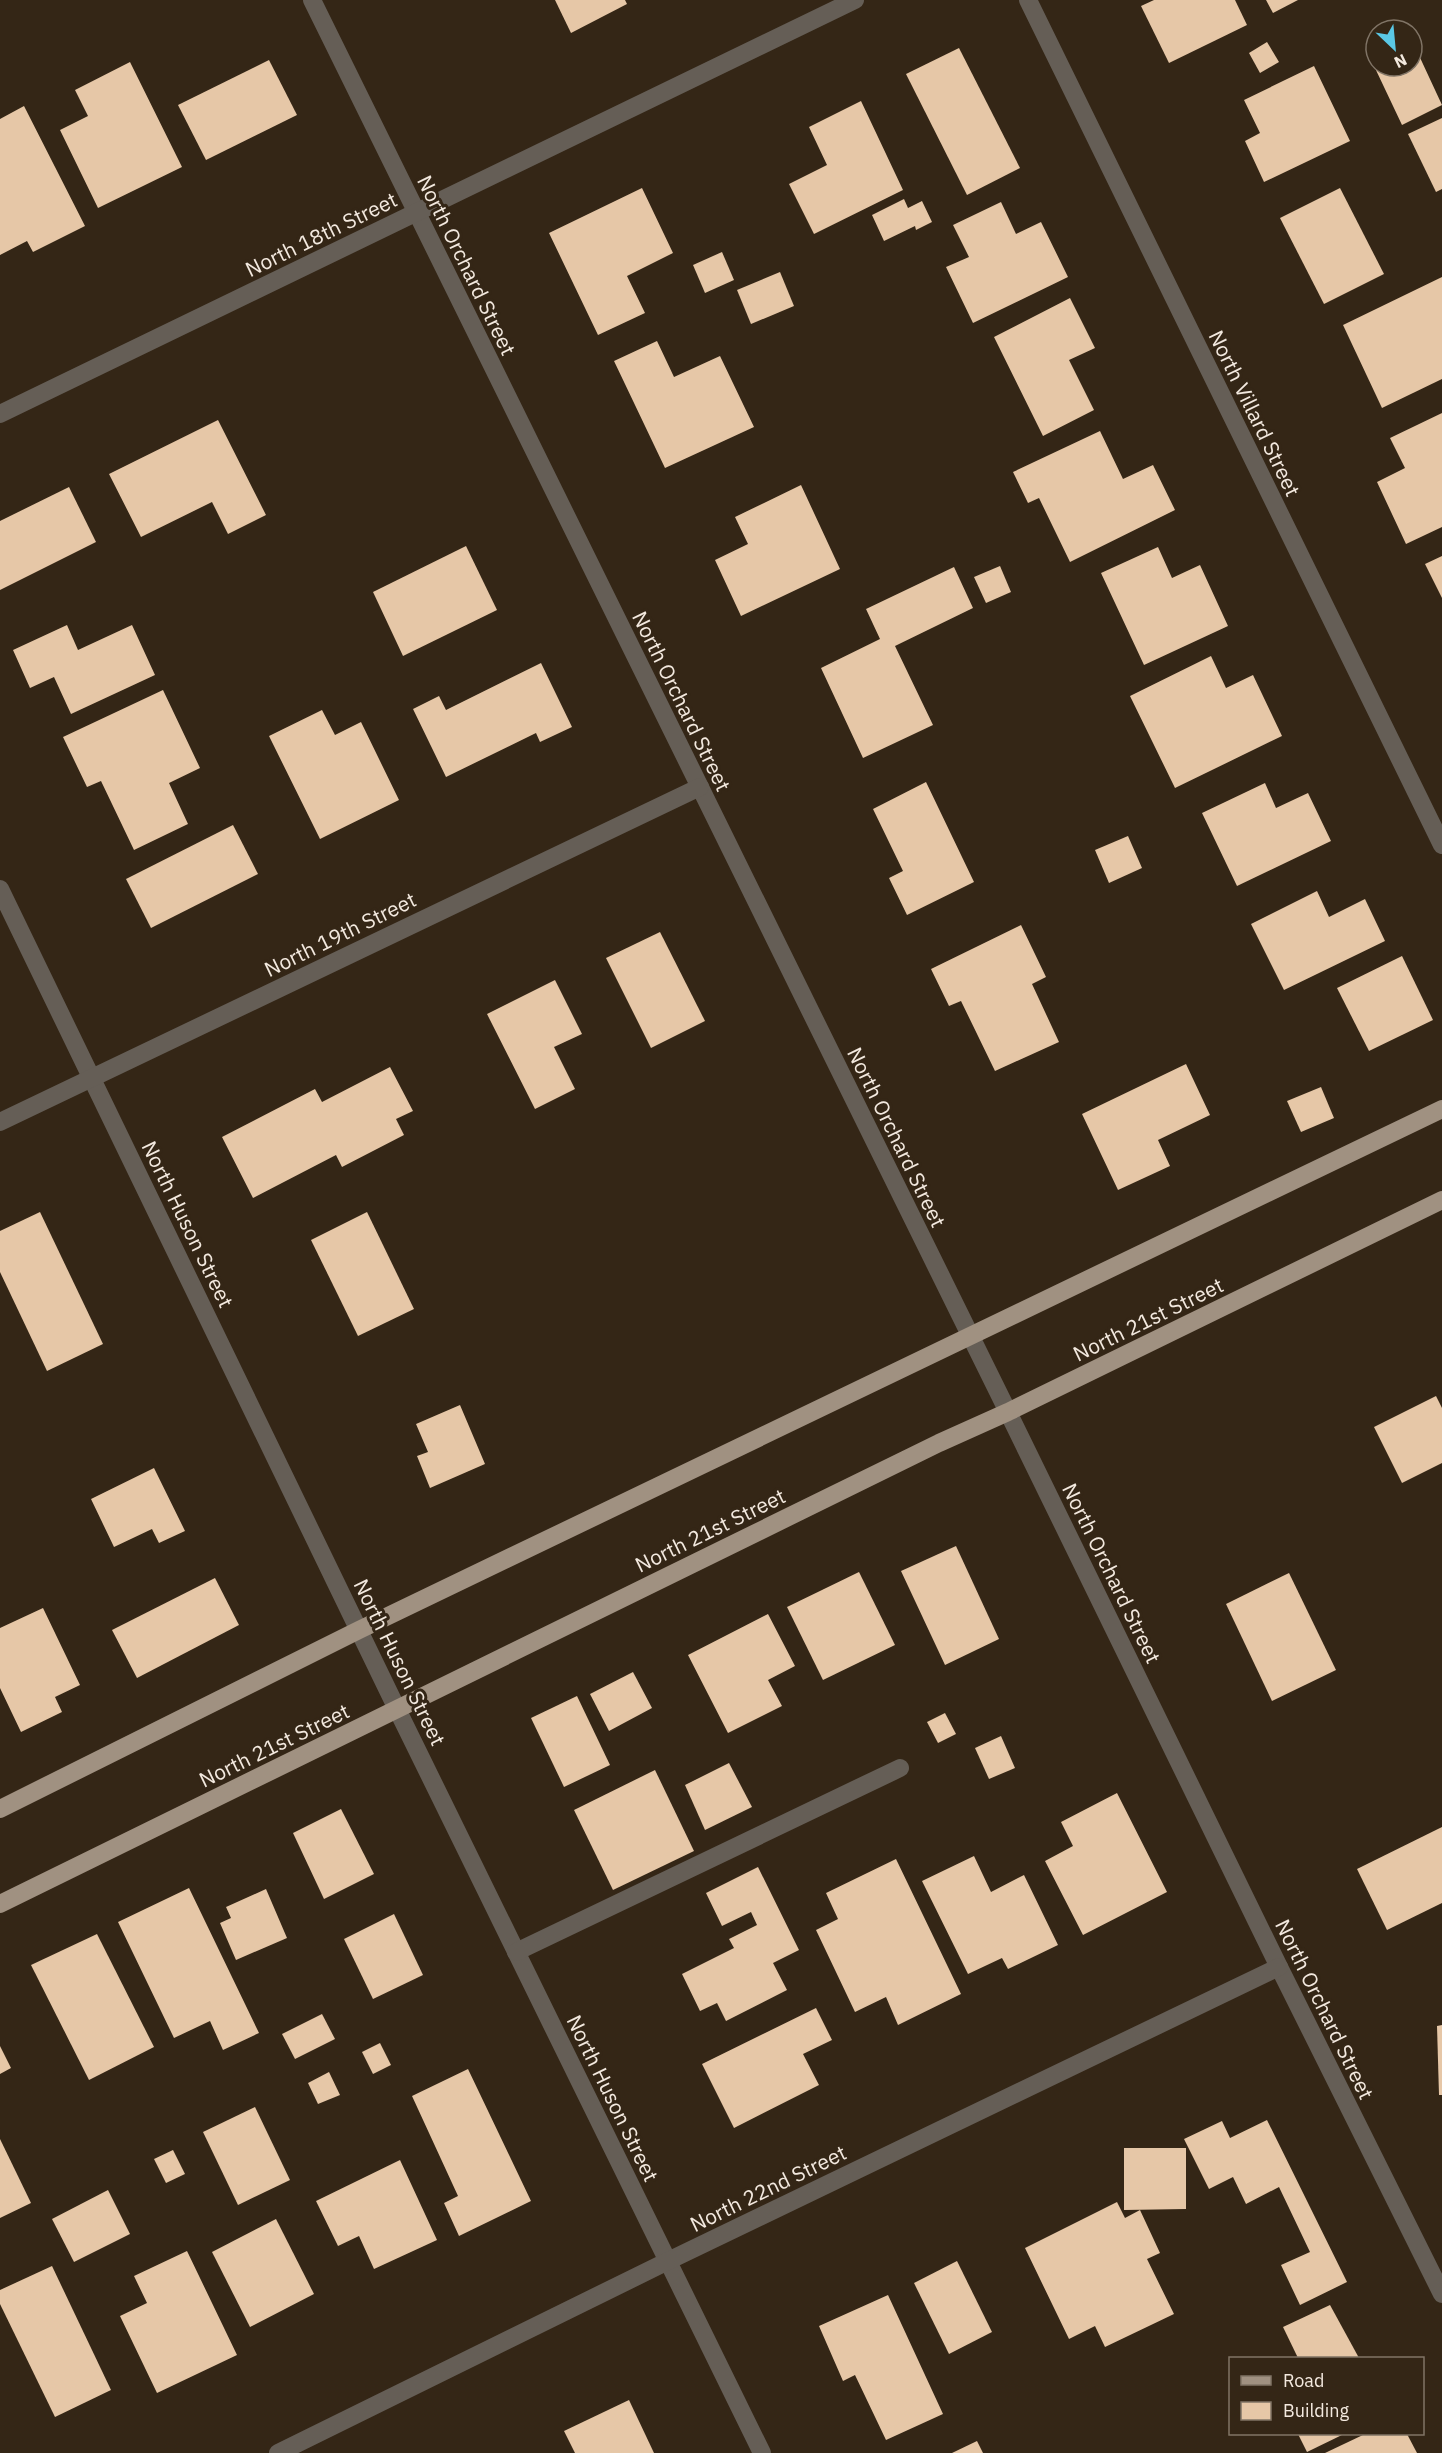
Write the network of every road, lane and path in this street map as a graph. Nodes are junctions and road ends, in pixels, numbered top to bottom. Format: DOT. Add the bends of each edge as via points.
graph roads {
  1 [pos="312,0"];
  2 [pos="855,0"];
  3 [pos="1029,0"];
  4 [pos="416,213"];
  5 [pos="0,414"];
  6 [pos="700,787"];
  7 [pos="1442,845"];
  8 [pos="0,889"];
  9 [pos="92,1077"];
  10 [pos="1442,1109"];
  11 [pos="0,1122"];
  12 [pos="1442,1200"];
  13 [pos="969,1335"];
  14 [pos="1008,1412"];
  15 [pos="359,1630"];
  16 [pos="397,1709"];
  17 [pos="900,1768"];
  18 [pos="0,1809"];
  19 [pos="0,1904"];
  20 [pos="516,1952"];
  21 [pos="1279,1967"];
  22 [pos="668,2261"];
  23 [pos="1442,2294"];
  24 [pos="278,2453"];
  25 [pos="762,2453"];
  1 -- 4 [label="street, North Orchard Street"];
  2 -- 4 [label="street, North 18th Street"];
  3 -- 7 [label="street, North Villard Street"];
  4 -- 5 [label="street, North 18th Street"];
  4 -- 6 [label="street, North Orchard Street"];
  6 -- 9 [label="street, North 19th Street"];
  6 -- 13 [label="street, North Orchard Street"];
  8 -- 9 [label="street, North Huson Street"];
  9 -- 11 [label="street, North 19th Street"];
  9 -- 15 [label="street, North Huson Street"];
  10 -- 13 [label="main road"];
  12 -- 14 [label="main road, North 21st Street"];
  13 -- 14 [label="street, North Orchard Street"];
  13 -- 15 [label="main road"];
  14 -- 16 [label="main road, North 21st Street"];
  14 -- 21 [label="street, North Orchard Street"];
  15 -- 16 [label="street, North Huson Street"];
  15 -- 18 [label="main road"];
  16 -- 19 [label="main road, North 21st Street"];
  16 -- 20 [label="street, North Huson Street"];
  17 -- 20 [label="street"];
  20 -- 22 [label="street, North Huson Street"];
  21 -- 22 [label="street, North 22nd Street"];
  21 -- 23 [label="street, North Orchard Street"];
  22 -- 24 [label="street, North 22nd Street"];
  22 -- 25 [label="street, North Huson Street"];
}
